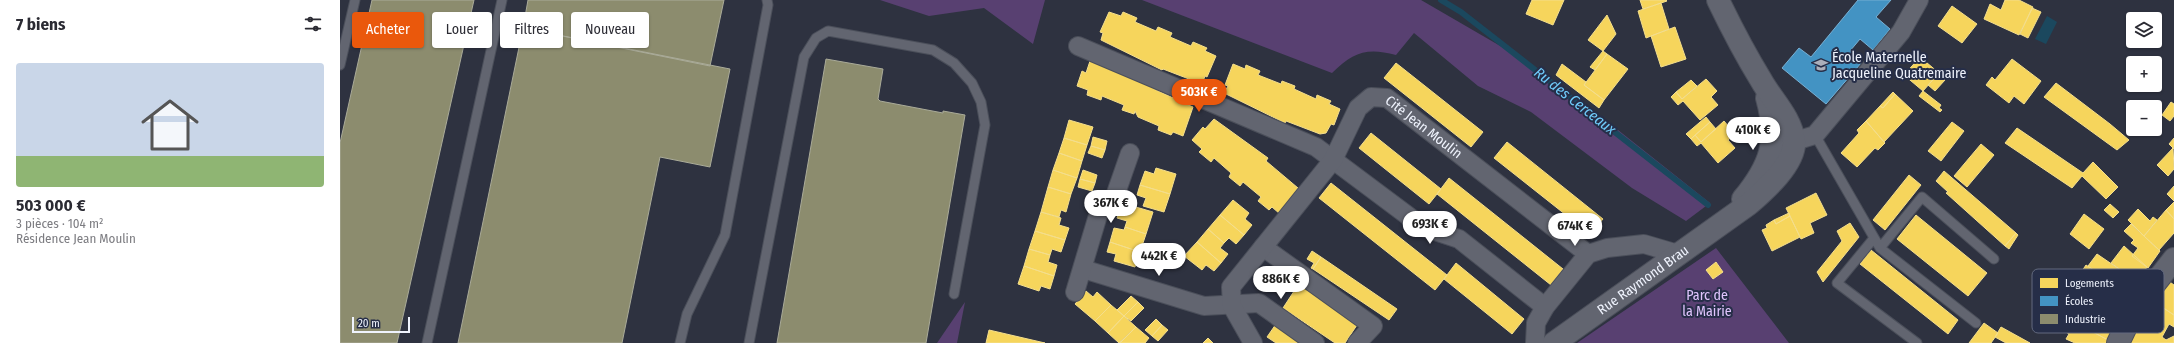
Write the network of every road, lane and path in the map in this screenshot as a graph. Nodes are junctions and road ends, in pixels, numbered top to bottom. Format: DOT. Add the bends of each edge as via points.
graph roads {
  1 [pos="354,0"];
  2 [pos="502,0"];
  3 [pos="767,0"];
  4 [pos="1718,0"];
  5 [pos="1919,0"];
  6 [pos="1078,46"];
  7 [pos="340,65"];
  8 [pos="1762,82"];
  9 [pos="1815,135"];
  10 [pos="1794,142"];
  11 [pos="1772,147"];
  12 [pos="1130,153"];
  13 [pos="1333,160"];
  14 [pos="1730,216"];
  15 [pos="1874,238"];
  16 [pos="1264,246"];
  17 [pos="1880,248"];
  18 [pos="1588,254"];
  19 [pos="1678,254"];
  20 [pos="1994,259"];
  21 [pos="2174,259"];
  22 [pos="1083,269"];
  23 [pos="2164,272"];
  24 [pos="1075,292"];
  25 [pos="954,294"];
  26 [pos="1232,306"];
  27 [pos="1545,307"];
  28 [pos="1976,323"];
  29 [pos="2123,333"];
  30 [pos="427,343"];
  31 [pos="680,343"];
  32 [pos="749,343"];
  33 [pos="1252,343"];
  34 [pos="1316,343"];
  35 [pos="1357,343"];
  36 [pos="1535,343"];
  37 [pos="1554,343"];
  38 [pos="1917,343"];
  39 [pos="2118,343"];
  1 -- 7 [label="lane"];
  2 -- 30 [label="lane"];
  3 -- 31 [label="lane" via="725,235 687,314"];
  4 -- 8 [label="street, Rue Raymond Brau"];
  5 -- 9 [label="street" via="1901,32"];
  6 -- 13 [label="street" via="1316,147"];
  8 -- 10 [label="street, Rue Raymond Brau" via="1785,114"];
  8 -- 11 [label="street, Rue Raymond Brau" via="1773,119"];
  9 -- 10 [label="street"];
  9 -- 15 [label="lane"];
  10 -- 11 [label="street"];
  10 -- 14 [label="street, Rue Raymond Brau" via="1788,160 1774,182 1749,204"];
  11 -- 14 [label="street, Rue Raymond Brau" via="1766,164"];
  12 -- 22 [label="street" via="1115,196 1099,212"];
  13 -- 16 [label="street, Cité Jean Moulin"];
  13 -- 18 [label="street, Cité Jean Moulin" via="1358,108 1371,97 1387,98"];
  13 -- 27 [label="street" via="1423,228 1459,239"];
  14 -- 19 [label="street, Rue Raymond Brau"];
  15 -- 17 [label="lane"];
  15 -- 38 [label="lane" via="1837,283"];
  16 -- 26 [label="street, Cité Jean Moulin" via="1231,287"];
  16 -- 35 [label="street" via="1373,326"];
  17 -- 20 [label="lane" via="1922,197"];
  17 -- 28 [label="lane"];
  18 -- 19 [label="street" via="1607,248 1644,244"];
  18 -- 27 [label="street"];
  19 -- 37 [label="street, Rue Raymond Brau"];
  21 -- 23 [label="street"];
  22 -- 24 [label="street"];
  22 -- 26 [label="street" via="1204,306"];
  25 -- 32 [label="lane" via="986,124 981,102 972,83 954,64 933,50 828,31 816,38 804,57"];
  26 -- 33 [label="street"];
  26 -- 34 [label="street" via="1259,303"];
  27 -- 36 [label="street" via="1536,323"];
  29 -- 39 [label="street"];
}
